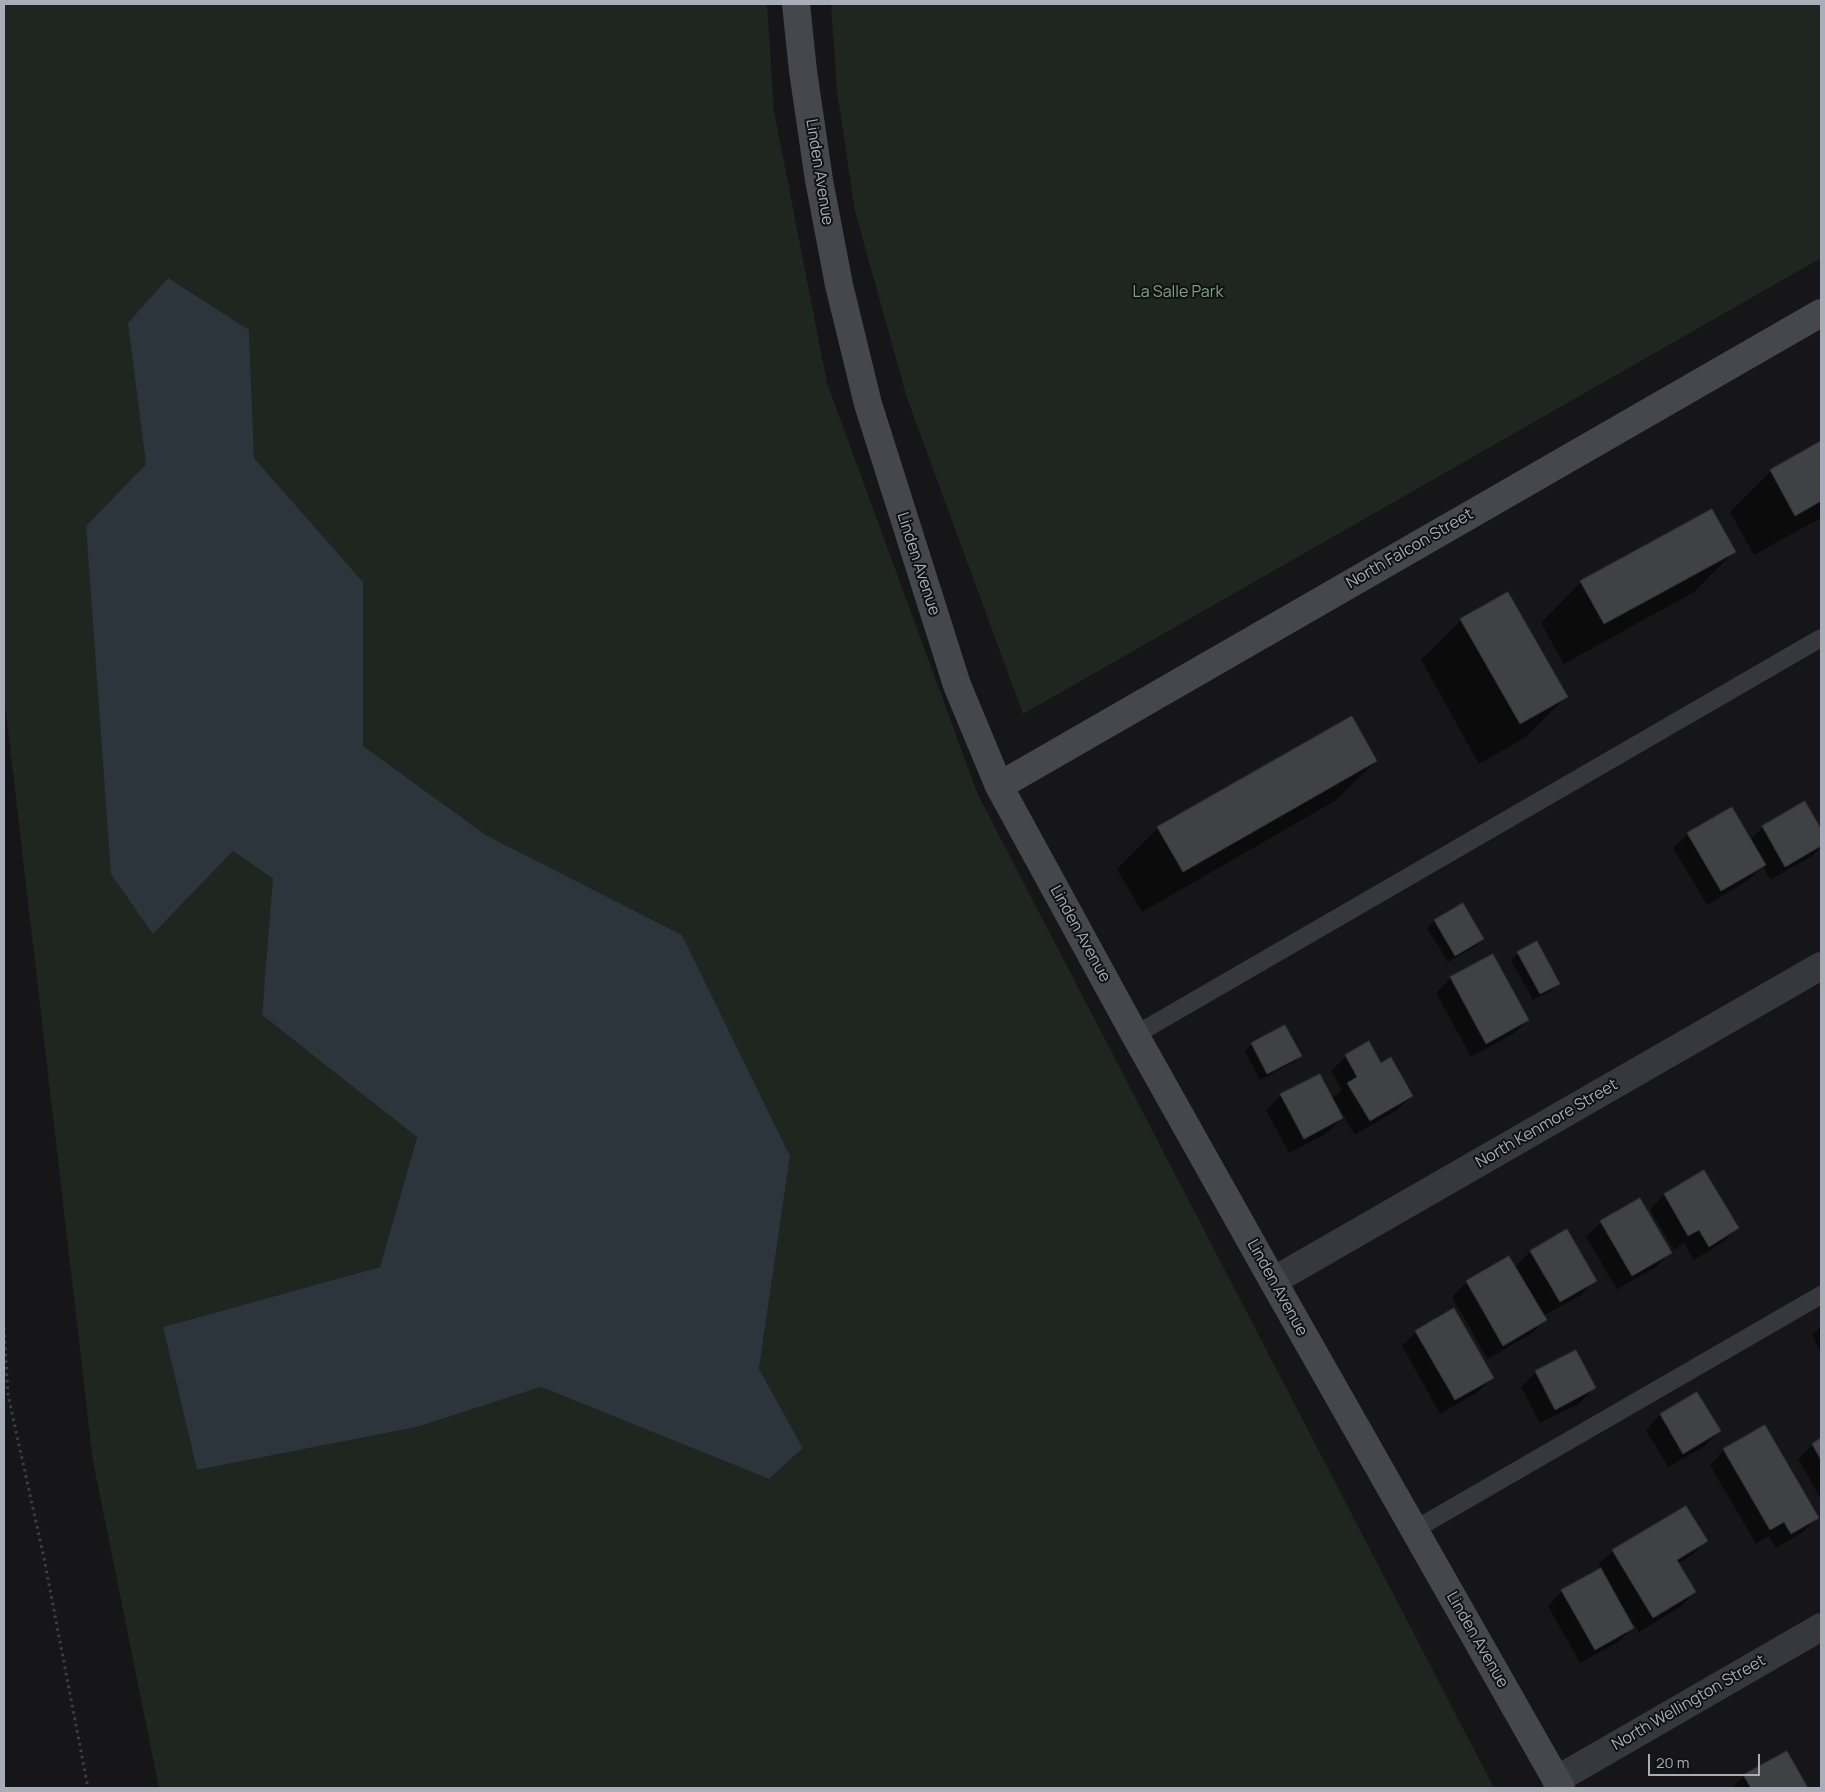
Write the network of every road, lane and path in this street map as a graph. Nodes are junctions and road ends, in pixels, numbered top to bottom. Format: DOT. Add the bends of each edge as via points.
graph roads {
  1 [pos="796,4"];
  2 [pos="1821,313"];
  3 [pos="1821,638"];
  4 [pos="999,786"];
  5 [pos="1821,966"];
  6 [pos="1135,1035"];
  7 [pos="1273,1281"];
  8 [pos="1821,1295"];
  9 [pos="4,1328"];
  10 [pos="1414,1530"];
  11 [pos="1821,1627"];
  12 [pos="1559,1784"];
  13 [pos="88,1788"];
  1 -- 4 [label="street, Linden Avenue" via="819,180 838,285 868,404 957,685"];
  2 -- 4 [label="street, North Falcon Street"];
  3 -- 6 [label="lane"];
  4 -- 6 [label="street, Linden Avenue"];
  5 -- 7 [label="street, North Kenmore Street"];
  6 -- 7 [label="street, Linden Avenue"];
  7 -- 10 [label="street, Linden Avenue"];
  8 -- 10 [label="lane"];
  9 -- 13 [label="path" via="8,1395 44,1558"];
  10 -- 12 [label="street, Linden Avenue"];
  11 -- 12 [label="street, North Wellington Street"];
}
